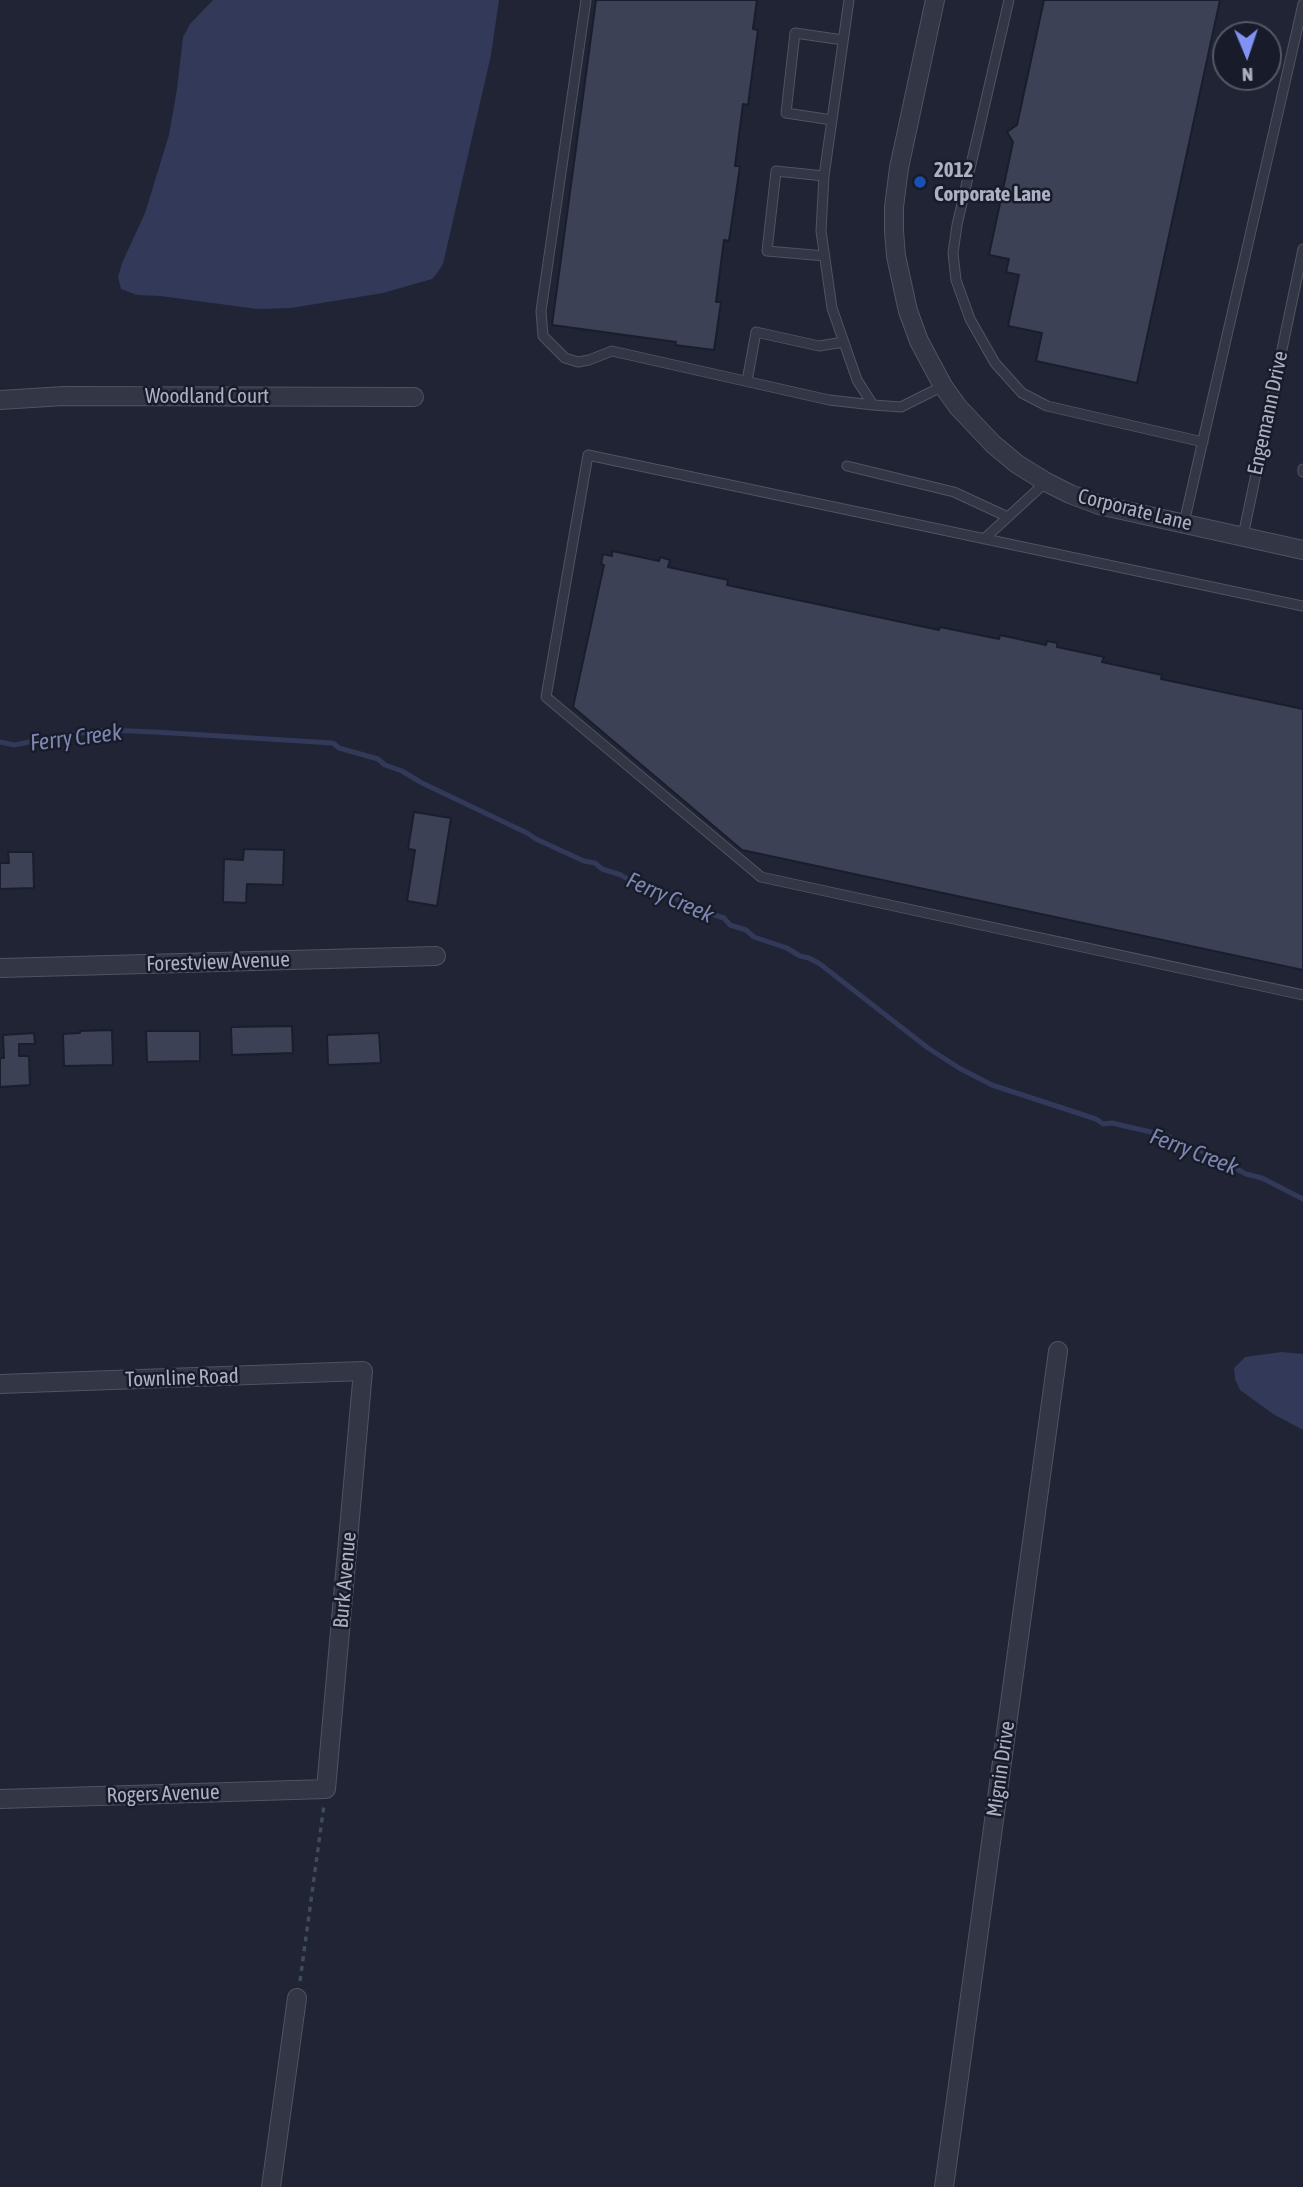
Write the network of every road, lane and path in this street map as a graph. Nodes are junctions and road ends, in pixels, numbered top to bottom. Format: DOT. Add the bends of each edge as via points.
graph roads {
  1 [pos="586,0"];
  2 [pos="849,0"];
  3 [pos="935,0"];
  4 [pos="1009,0"];
  5 [pos="1303,4"];
  6 [pos="843,40"];
  7 [pos="832,120"];
  8 [pos="824,176"];
  9 [pos="1303,249"];
  10 [pos="825,256"];
  11 [pos="844,342"];
  12 [pos="747,381"];
  13 [pos="943,386"];
  14 [pos="414,397"];
  15 [pos="0,400"];
  16 [pos="873,405"];
  17 [pos="1203,442"];
  18 [pos="847,466"];
  19 [pos="1046,482"];
  20 [pos="1008,517"];
  21 [pos="1184,523"];
  22 [pos="1243,536"];
  23 [pos="984,540"];
  24 [pos="1303,550"];
  25 [pos="1303,606"];
  26 [pos="436,956"];
  27 [pos="0,968"];
  28 [pos="1303,995"];
  29 [pos="1058,1350"];
  30 [pos="363,1371"];
  31 [pos="0,1384"];
  32 [pos="326,1789"];
  33 [pos="0,1799"];
  34 [pos="298,1998"];
  35 [pos="271,2187"];
  36 [pos="944,2187"];
  1 -- 12 [label="lane" via="541,312 543,337 565,358 578,362 612,351"];
  2 -- 6 [label="lane"];
  3 -- 13 [label="street, Corporate Lane" via="899,168 894,231 908,311"];
  4 -- 17 [label="lane" via="953,253 956,280 970,319 995,363 1022,393 1046,406"];
  5 -- 17 [label="lane"];
  6 -- 7 [label="lane"];
  6 -- 7 [label="lane" via="795,33 786,113"];
  7 -- 8 [label="lane"];
  8 -- 10 [label="lane" via="821,231"];
  8 -- 10 [label="lane" via="776,171 767,251"];
  9 -- 22 [label="lane, Engemann Drive"];
  10 -- 11 [label="lane" via="832,308"];
  11 -- 12 [label="lane" via="819,346 756,332"];
  11 -- 16 [label="lane" via="857,380"];
  12 -- 16 [label="lane"];
  13 -- 16 [label="lane" via="901,407"];
  13 -- 19 [label="street, Corporate Lane" via="993,444"];
  14 -- 15 [label="street, Woodland Court" via="64,396"];
  17 -- 21 [label="lane"];
  18 -- 20 [label="lane" via="954,492"];
  19 -- 20 [label="lane"];
  19 -- 21 [label="street, Corporate Lane" via="1099,505"];
  20 -- 23 [label="lane"];
  21 -- 22 [label="street, Corporate Lane"];
  22 -- 24 [label="street, Corporate Lane"];
  23 -- 25 [label="lane"];
  23 -- 28 [label="lane" via="588,455 546,697 761,877"];
  26 -- 27 [label="street, Forestview Avenue"];
  29 -- 36 [label="street, Mignin Drive"];
  30 -- 31 [label="street, Townline Road"];
  30 -- 32 [label="street, Burk Avenue"];
  32 -- 33 [label="street, Rogers Avenue"];
  32 -- 34 [label="path"];
  34 -- 35 [label="street"];
}
